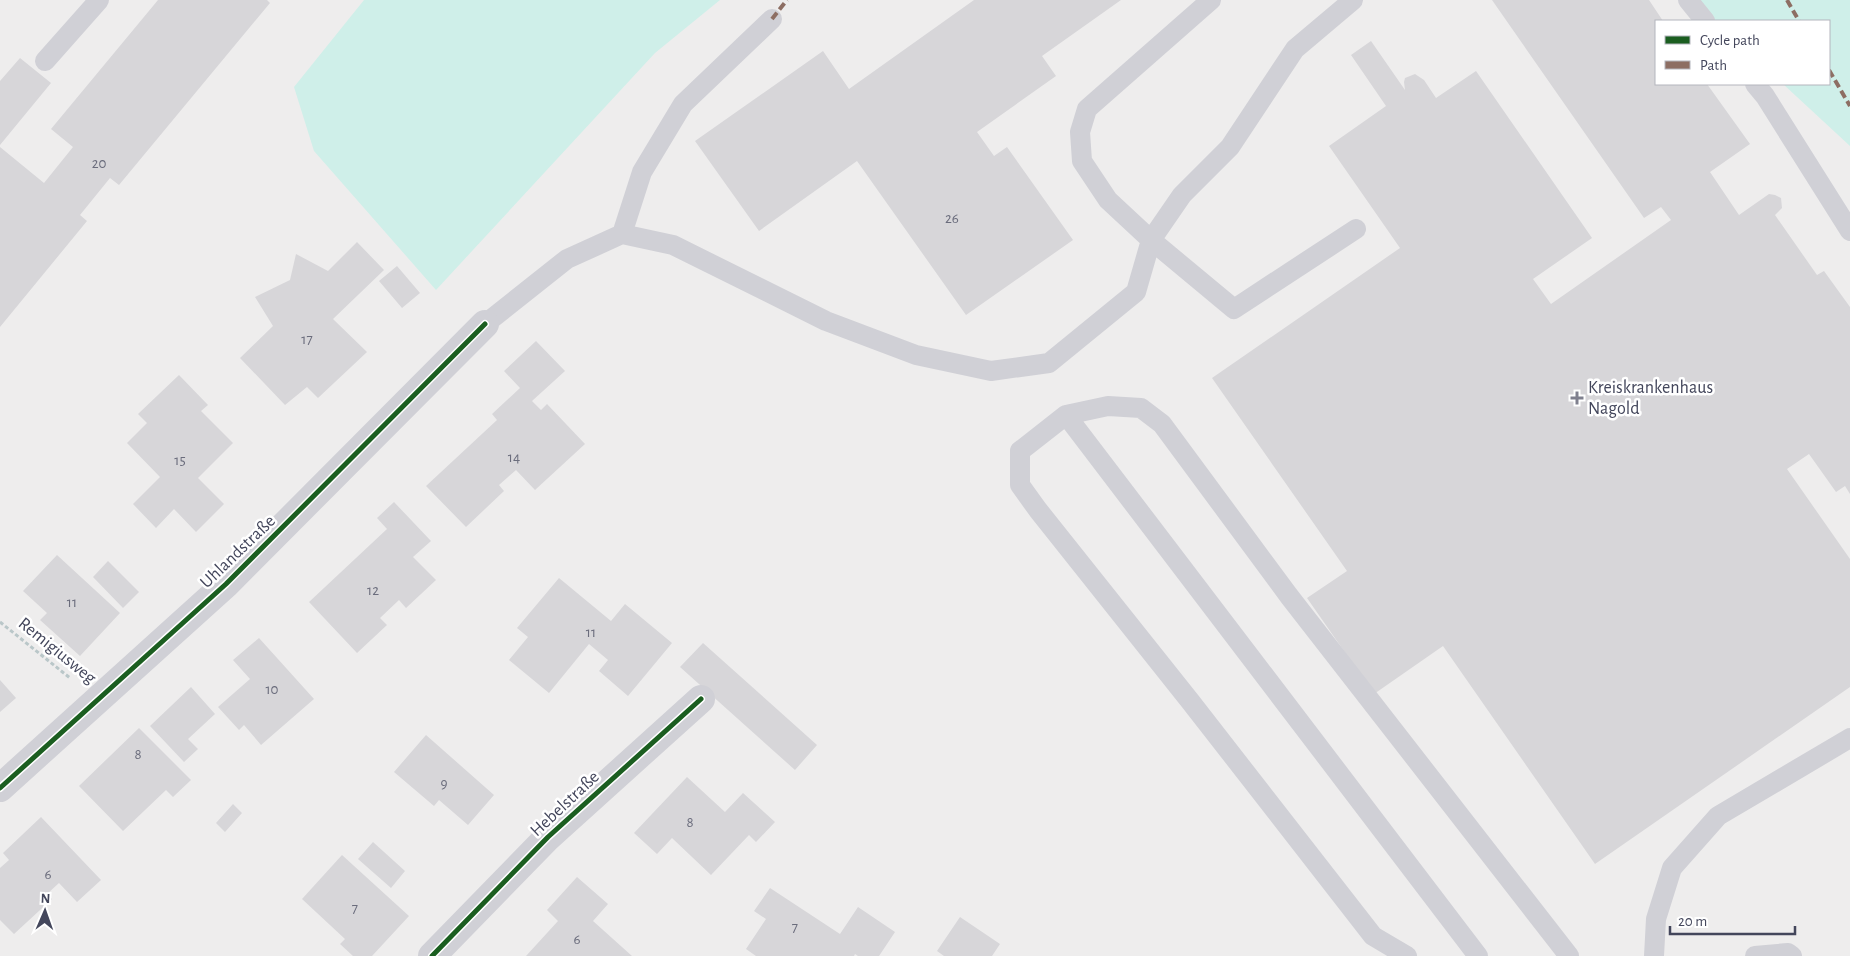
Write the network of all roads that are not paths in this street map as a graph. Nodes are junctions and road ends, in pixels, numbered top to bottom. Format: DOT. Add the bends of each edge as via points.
graph roads {
  1 [pos="99,0"];
  2 [pos="1211,0"];
  3 [pos="1688,0"];
  4 [pos="1344,4"];
  5 [pos="772,19"];
  6 [pos="1704,20"];
  7 [pos="45,60"];
  8 [pos="1756,85"];
  9 [pos="1356,229"];
  10 [pos="1850,231"];
  11 [pos="622,234"];
  12 [pos="1151,240"];
  13 [pos="485,324"];
  14 [pos="1066,415"];
  15 [pos="701,699"];
  16 [pos="1850,738"];
  17 [pos="0,788"];
  18 [pos="432,956"];
  19 [pos="1407,956"];
  20 [pos="1478,956"];
  21 [pos="1569,956"];
  22 [pos="1654,956"];
  23 [pos="1755,956"];
  24 [pos="1792,956"];
  1 -- 7 [label="lane"];
  2 -- 12 [label="lane" via="1087,109 1080,132 1082,161 1108,200"];
  3 -- 6 [label="lane"];
  4 -- 12 [label="lane" via="1295,48 1230,147 1182,195"];
  5 -- 11 [label="lane" via="683,104 642,172"];
  8 -- 10 [label="lane"];
  9 -- 12 [label="lane" via="1234,309"];
  11 -- 12 [label="lane" via="673,245 826,322 916,355 991,371 1049,363 1129,298 1136,292"];
  11 -- 13 [label="lane" via="567,259"];
  13 -- 17 [label="street, Uhlandstraße" via="226,584"];
  14 -- 19 [label="lane" via="1020,451 1020,485 1372,936"];
  14 -- 20 [label="lane"];
  14 -- 21 [label="lane" via="1108,406 1141,408 1162,424 1295,604"];
  15 -- 18 [label="street, Hebelstraße" via="548,838"];
  16 -- 22 [label="lane" via="1718,816 1672,868 1656,919"];
  23 -- 24 [label="lane" via="1788,953"];
}
